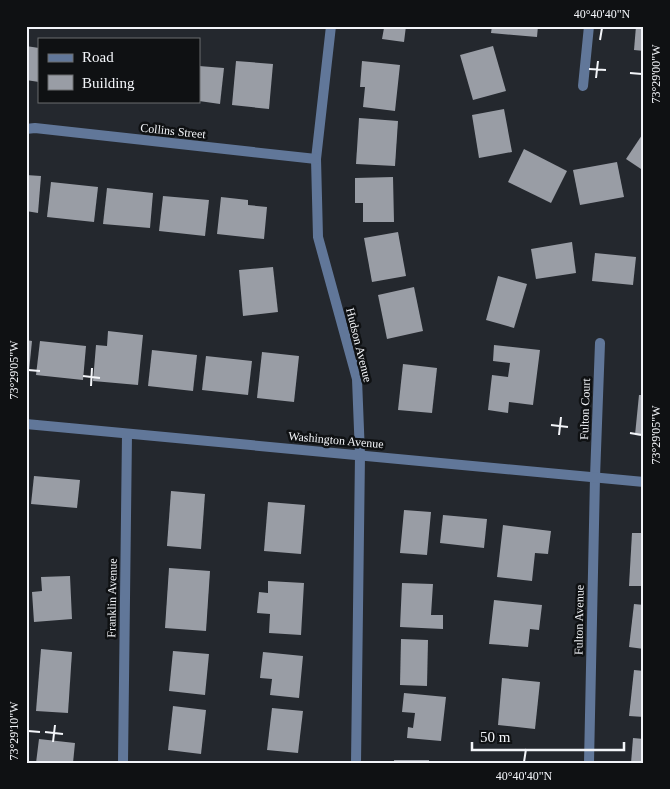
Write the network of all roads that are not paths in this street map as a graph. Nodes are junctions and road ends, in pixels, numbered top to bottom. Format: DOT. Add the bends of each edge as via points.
graph roads {
  1 [pos="330,26"];
  2 [pos="589,26"];
  3 [pos="583,86"];
  4 [pos="26,129"];
  5 [pos="316,159"];
  6 [pos="600,343"];
  7 [pos="26,424"];
  8 [pos="127,434"];
  9 [pos="360,455"];
  10 [pos="594,477"];
  11 [pos="644,482"];
  12 [pos="123,763"];
  13 [pos="356,763"];
  14 [pos="589,763"];
  1 -- 5 [label="street, Hudson Avenue"];
  2 -- 3 [label="street"];
  4 -- 5 [label="street, Collins Street"];
  5 -- 9 [label="street, Hudson Avenue" via="318,237 357,379"];
  6 -- 10 [label="street, Fulton Court"];
  7 -- 8 [label="street, Washington Avenue"];
  8 -- 9 [label="street, Washington Avenue"];
  8 -- 12 [label="street, Franklin Avenue"];
  9 -- 10 [label="street, Washington Avenue"];
  9 -- 13 [label="street, Hudson Avenue"];
  10 -- 11 [label="street, Washington Avenue"];
  10 -- 14 [label="street, Fulton Avenue"];
}
